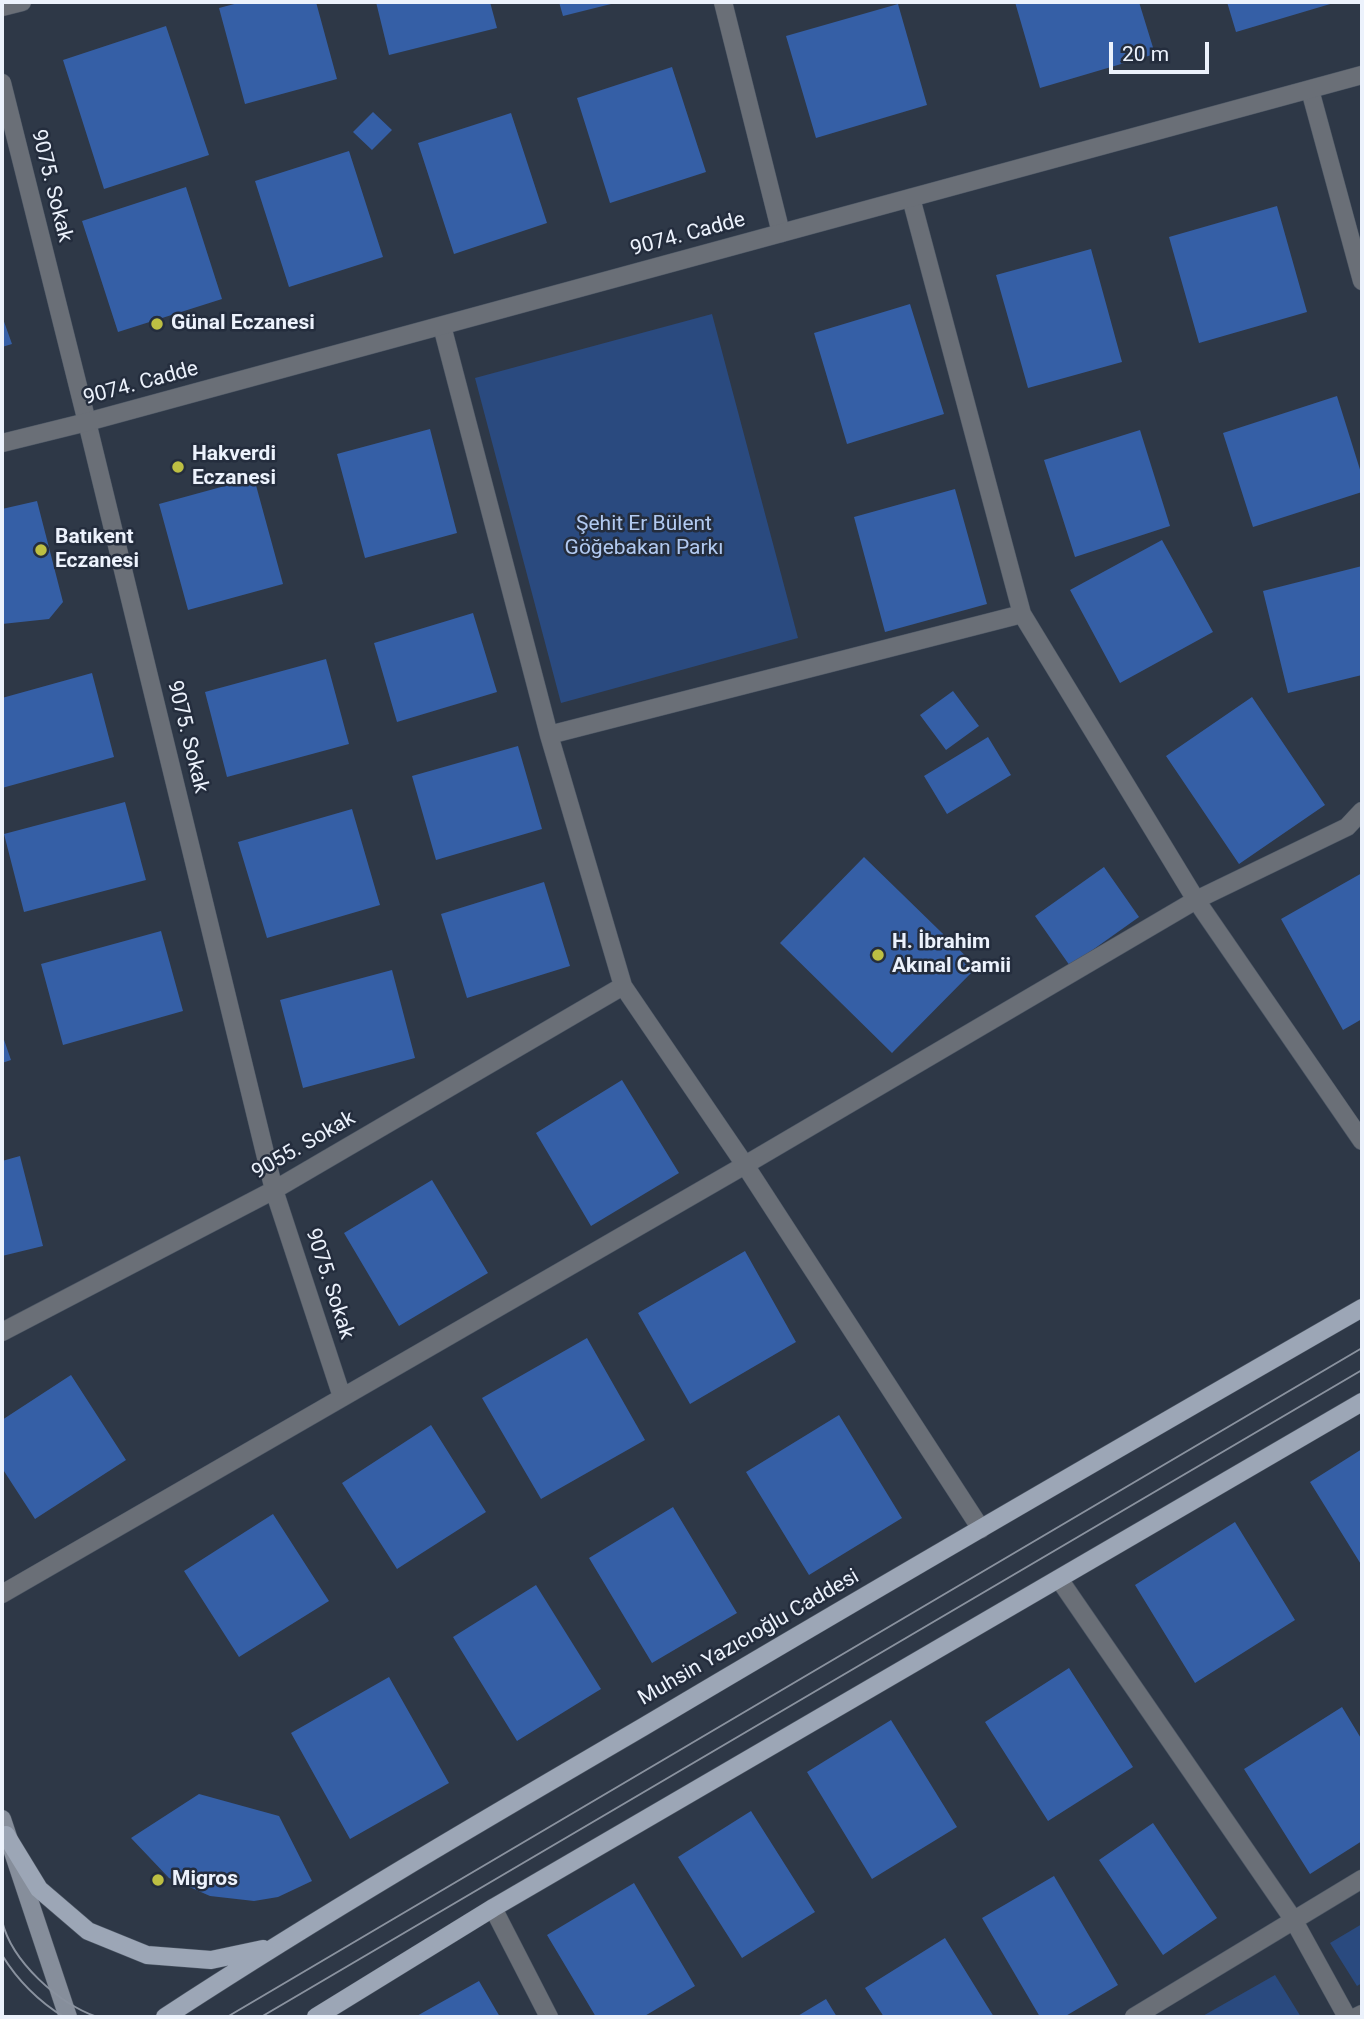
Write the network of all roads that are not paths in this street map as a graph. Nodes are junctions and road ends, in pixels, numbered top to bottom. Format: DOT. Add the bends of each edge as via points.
graph roads {
  1 [pos="22,2"];
  2 [pos="723,2"];
  3 [pos="2,7"];
  4 [pos="1362,75"];
  5 [pos="2,83"];
  6 [pos="1310,90"];
  7 [pos="911,198"];
  8 [pos="781,233"];
  9 [pos="1362,281"];
  10 [pos="442,326"];
  11 [pos="88,422"];
  12 [pos="26,438"];
  13 [pos="2,443"];
  14 [pos="2,449"];
  15 [pos="1022,614"];
  16 [pos="549,735"];
  17 [pos="1362,811"];
  18 [pos="1196,901"];
  19 [pos="622,986"];
  20 [pos="1362,1141"];
  21 [pos="745,1165"];
  22 [pos="274,1190"];
  23 [pos="1362,1308"];
  24 [pos="2,1332"];
  25 [pos="342,1397"];
  26 [pos="1362,1402"];
  27 [pos="981,1529"];
  28 [pos="1059,1579"];
  29 [pos="2,1594"];
  30 [pos="4,1827"];
  31 [pos="1362,1879"];
  32 [pos="493,1908"];
  33 [pos="1293,1919"];
  34 [pos="274,1947"];
  35 [pos="1362,2014"];
  36 [pos="68,2017"];
  37 [pos="165,2017"];
  38 [pos="316,2017"];
  39 [pos="549,2017"];
  40 [pos="1134,2017"];
  41 [pos="1347,2017"];
  42 [pos="1356,2017"];
  1 -- 3 [label="street"];
  2 -- 8 [label="street"];
  4 -- 6 [label="street, 9074. Cadde"];
  5 -- 11 [label="street, 9075. Sokak"];
  6 -- 7 [label="street, 9074. Cadde"];
  6 -- 9 [label="street"];
  7 -- 8 [label="street, 9074. Cadde"];
  7 -- 15 [label="street"];
  8 -- 10 [label="street, 9074. Cadde"];
  10 -- 11 [label="street, 9074. Cadde"];
  10 -- 16 [label="street"];
  11 -- 12 [label="street, 9074. Cadde"];
  11 -- 22 [label="street, 9075. Sokak"];
  12 -- 13 [label="street"];
  12 -- 14 [label="street"];
  15 -- 16 [label="street"];
  15 -- 18 [label="street"];
  16 -- 19 [label="street"];
  17 -- 18 [label="street" via="1347,827"];
  18 -- 20 [label="street"];
  18 -- 21 [label="street"];
  19 -- 21 [label="street"];
  19 -- 22 [label="street, 9055. Sokak"];
  21 -- 25 [label="street"];
  21 -- 27 [label="street"];
  22 -- 24 [label="street, 9055. Sokak"];
  22 -- 25 [label="street, 9075. Sokak"];
  23 -- 27 [label="main road, Muhsin Yazıcıoğlu Caddesi"];
  25 -- 29 [label="street"];
  26 -- 28 [label="main road"];
  27 -- 34 [label="main road, Muhsin Yazıcıoğlu Caddesi"];
  28 -- 32 [label="main road"];
  28 -- 33 [label="street"];
  30 -- 34 [label="main road" via="39,1889 88,1930 147,1955 211,1960"];
  30 -- 36 [label="main road"];
  31 -- 33 [label="street"];
  32 -- 38 [label="main road"];
  32 -- 39 [label="street"];
  33 -- 40 [label="street"];
  33 -- 41 [label="street"];
  34 -- 37 [label="main road, Muhsin Yazıcıoğlu Caddesi"];
  35 -- 42 [label="street"];
}
